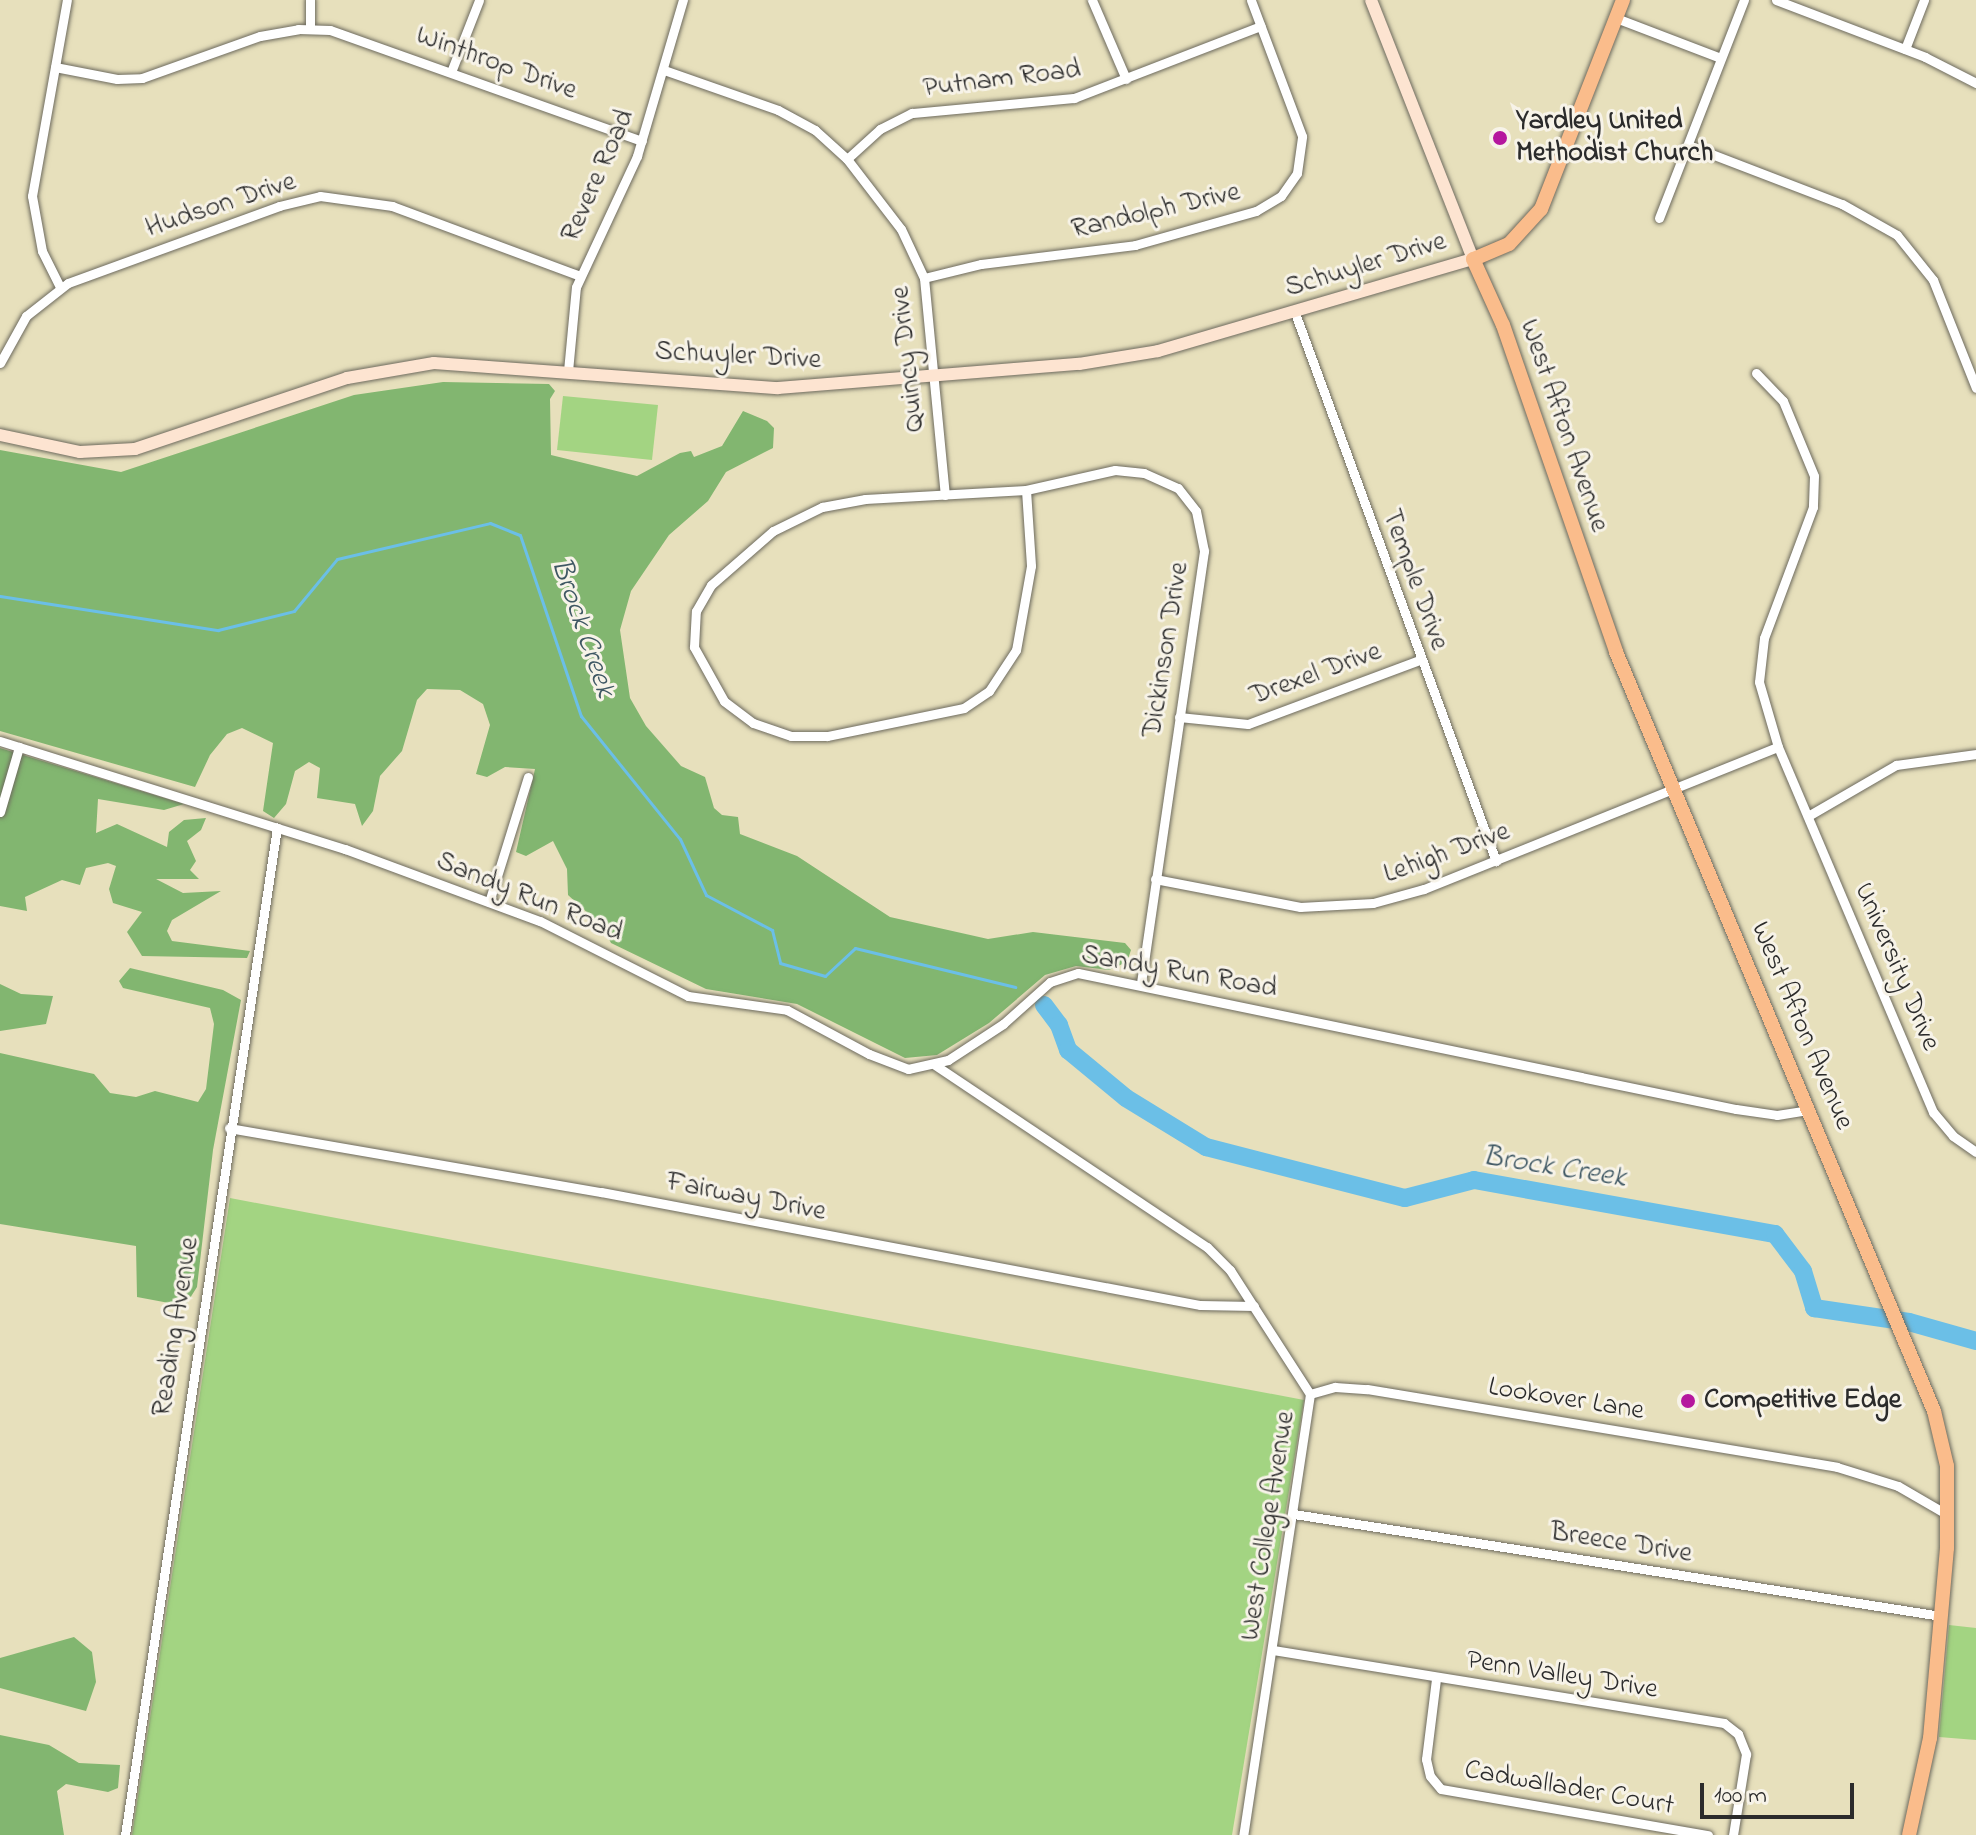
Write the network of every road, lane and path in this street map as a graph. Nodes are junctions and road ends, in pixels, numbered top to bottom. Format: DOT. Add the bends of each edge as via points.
graph roads {
  1 [pos="67,0"];
  2 [pos="310,0"];
  3 [pos="479,0"];
  4 [pos="683,0"];
  5 [pos="1092,0"];
  6 [pos="1251,0"];
  7 [pos="1371,0"];
  8 [pos="1623,0"];
  9 [pos="1744,0"];
  10 [pos="1776,0"];
  11 [pos="1924,0"];
  12 [pos="1616,18"];
  13 [pos="1261,26"];
  14 [pos="310,28"];
  15 [pos="1905,49"];
  16 [pos="1721,58"];
  17 [pos="55,67"];
  18 [pos="664,70"];
  19 [pos="451,72"];
  20 [pos="1126,79"];
  21 [pos="1976,83"];
  22 [pos="642,141"];
  23 [pos="1688,145"];
  24 [pos="847,159"];
  25 [pos="1659,218"];
  26 [pos="1473,259"];
  27 [pos="580,276"];
  28 [pos="924,278"];
  29 [pos="60,287"];
  30 [pos="1295,313"];
  31 [pos="0,363"];
  32 [pos="568,371"];
  33 [pos="1756,373"];
  34 [pos="935,377"];
  35 [pos="1976,388"];
  36 [pos="0,435"];
  37 [pos="1026,490"];
  38 [pos="945,495"];
  39 [pos="1419,660"];
  40 [pos="1179,717"];
  41 [pos="0,741"];
  42 [pos="19,747"];
  43 [pos="1778,747"];
  44 [pos="1976,754"];
  45 [pos="528,777"];
  46 [pos="1675,792"];
  47 [pos="0,812"];
  48 [pos="1808,816"];
  49 [pos="277,827"];
  50 [pos="1496,861"];
  51 [pos="1155,879"];
  52 [pos="489,902"];
  53 [pos="1141,983"];
  54 [pos="935,1065"];
  55 [pos="1808,1110"];
  56 [pos="229,1128"];
  57 [pos="1976,1152"];
  58 [pos="1254,1306"];
  59 [pos="1310,1394"];
  60 [pos="1294,1514"];
  61 [pos="1948,1515"];
  62 [pos="1941,1616"];
  63 [pos="1273,1650"];
  64 [pos="1436,1679"];
  65 [pos="125,1835"];
  66 [pos="1243,1835"];
  67 [pos="1708,1835"];
  68 [pos="1733,1835"];
  69 [pos="1909,1835"];
  1 -- 17 [label="street"];
  2 -- 14 [label="street"];
  3 -- 19 [label="street"];
  4 -- 18 [label="street, Revere Road"];
  5 -- 20 [label="street"];
  6 -- 13 [label="street, Randolph Drive"];
  7 -- 26 [label="street"];
  8 -- 12 [label="main road"];
  9 -- 16 [label="street"];
  10 -- 15 [label="street"];
  11 -- 15 [label="street"];
  12 -- 16 [label="street"];
  12 -- 26 [label="main road" via="1541,209 1509,244"];
  13 -- 20 [label="street, Putnam Road"];
  13 -- 28 [label="street, Randolph Drive" via="1302,136 1297,173 1273,202 1135,245 981,264"];
  14 -- 17 [label="street, Winthrop Drive" via="260,36 142,78 117,79"];
  14 -- 19 [label="street, Winthrop Drive" via="346,34"];
  15 -- 21 [label="street"];
  16 -- 23 [label="street"];
  17 -- 29 [label="street" via="32,196 42,251"];
  18 -- 22 [label="street, Revere Road"];
  18 -- 24 [label="street, Quincy Drive" via="799,120"];
  19 -- 22 [label="street, Winthrop Drive"];
  20 -- 24 [label="street, Putnam Road" via="1050,102 912,113 880,129"];
  22 -- 27 [label="street, Revere Road"];
  23 -- 25 [label="street"];
  23 -- 35 [label="street" via="1842,204 1897,235 1933,280"];
  24 -- 28 [label="street, Quincy Drive" via="901,229"];
  26 -- 30 [label="street, Schuyler Drive"];
  26 -- 46 [label="main road, West Afton Avenue" via="1531,406 1581,563"];
  27 -- 29 [label="street, Hudson Drive" via="392,206 332,196 279,206"];
  27 -- 32 [label="street, Revere Road"];
  28 -- 34 [label="street, Quincy Drive"];
  29 -- 31 [label="street" via="26,316"];
  30 -- 34 [label="street, Schuyler Drive" via="1120,359"];
  30 -- 39 [label="street, Temple Drive"];
  32 -- 34 [label="street, Schuyler Drive" via="778,388"];
  32 -- 36 [label="street, Schuyler Drive" via="466,363 397,367 120,451 56,450"];
  33 -- 43 [label="street, University Drive" via="1783,401 1814,476 1813,507 1764,638 1759,682"];
  34 -- 38 [label="street, Quincy Drive"];
  37 -- 38 [label="street, Dickinson Drive"];
  37 -- 38 [label="street, Dickinson Drive" via="1031,566 1020,636 1010,664 980,698 930,718 807,738 766,729 724,701 698,659 693,631 701,600 720,577 773,531 822,507"];
  37 -- 40 [label="street, Dickinson Drive" via="1124,470 1168,481 1189,499 1201,523 1204,551"];
  39 -- 40 [label="street, Drexel Drive" via="1248,724"];
  39 -- 50 [label="street, Temple Drive"];
  40 -- 51 [label="street, Dickinson Drive"];
  41 -- 42 [label="street, Sandy Run Road"];
  42 -- 47 [label="street"];
  42 -- 49 [label="street, Sandy Run Road"];
  43 -- 46 [label="street, Lehigh Drive"];
  43 -- 48 [label="street, University Drive"];
  44 -- 48 [label="street" via="1896,765"];
  45 -- 52 [label="street"];
  46 -- 50 [label="street, Lehigh Drive"];
  46 -- 55 [label="main road, West Afton Avenue"];
  48 -- 57 [label="street, University Drive" via="1933,1112"];
  49 -- 52 [label="street, Sandy Run Road"];
  49 -- 56 [label="street, Reading Avenue"];
  50 -- 51 [label="street, Lehigh Drive" via="1397,898 1332,908 1278,905"];
  51 -- 53 [label="street, Dickinson Drive"];
  52 -- 54 [label="street, Sandy Run Road" via="588,942 688,996 787,1010 885,1061 908,1069"];
  53 -- 54 [label="street, Sandy Run Road" via="1084,973 1063,976 1003,1024"];
  53 -- 55 [label="street, Sandy Run Road" via="1736,1109 1777,1115"];
  54 -- 58 [label="street, West College Avenue" via="1207,1247"];
  55 -- 61 [label="main road, West Afton Avenue" via="1904,1335 1943,1445"];
  56 -- 58 [label="street, Fairway Drive" via="1200,1305"];
  56 -- 65 [label="street, Reading Avenue"];
  58 -- 59 [label="street, West College Avenue"];
  59 -- 60 [label="street, West College Avenue"];
  59 -- 61 [label="street, Lookover Lane" via="1335,1387 1367,1389 1837,1467 1898,1486"];
  60 -- 62 [label="street, Breece Drive"];
  60 -- 63 [label="street, West College Avenue"];
  61 -- 62 [label="main road, West Afton Avenue"];
  62 -- 69 [label="main road, West Afton Avenue" via="1930,1738"];
  63 -- 64 [label="street, Penn Valley Drive"];
  63 -- 66 [label="street, West College Avenue"];
  64 -- 67 [label="street, Cadwallader Court" via="1426,1759 1430,1776 1441,1789"];
  64 -- 68 [label="street, Penn Valley Drive" via="1724,1723 1738,1734 1746,1754"];
}
